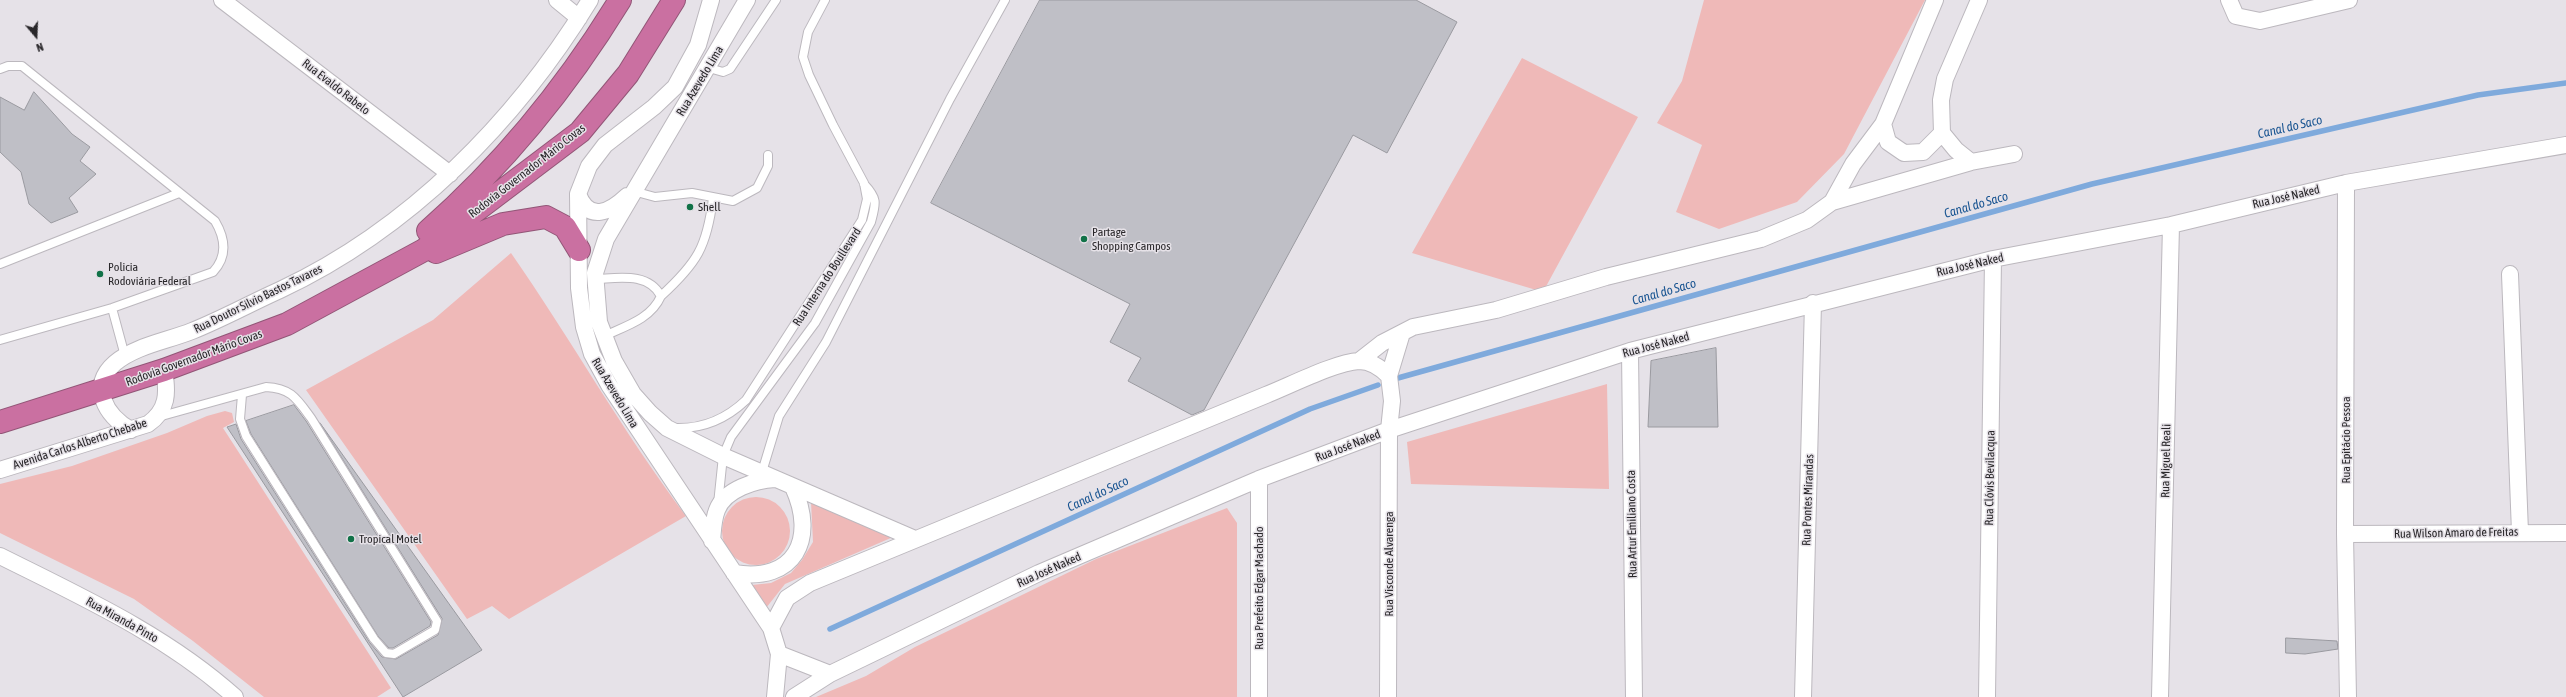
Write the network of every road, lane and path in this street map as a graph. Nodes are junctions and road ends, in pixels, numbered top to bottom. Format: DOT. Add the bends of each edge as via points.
graph roads {
  1 [pos="222,0"];
  2 [pos="557,0"];
  3 [pos="590,0"];
  4 [pos="620,0"];
  5 [pos="674,0"];
  6 [pos="711,0"];
  7 [pos="747,0"];
  8 [pos="776,0"];
  9 [pos="825,0"];
  10 [pos="1005,0"];
  11 [pos="1935,0"];
  12 [pos="1980,0"];
  13 [pos="2229,0"];
  14 [pos="2349,0"];
  15 [pos="580,18"];
  16 [pos="709,68"];
  17 [pos="0,69"];
  18 [pos="1883,124"];
  19 [pos="1942,133"];
  20 [pos="2566,145"];
  21 [pos="2014,154"];
  22 [pos="768,155"];
  23 [pos="1971,162"];
  24 [pos="450,174"];
  25 [pos="864,183"];
  26 [pos="2346,183"];
  27 [pos="633,191"];
  28 [pos="179,193"];
  29 [pos="578,194"];
  30 [pos="714,198"];
  31 [pos="1832,202"];
  32 [pos="2171,225"];
  33 [pos="578,250"];
  34 [pos="1993,259"];
  35 [pos="0,264"];
  36 [pos="379,274"];
  37 [pos="2510,274"];
  38 [pos="596,279"];
  39 [pos="661,296"];
  40 [pos="1813,303"];
  41 [pos="112,308"];
  42 [pos="1402,333"];
  43 [pos="604,336"];
  44 [pos="0,340"];
  45 [pos="1630,351"];
  46 [pos="125,356"];
  47 [pos="1359,361"];
  48 [pos="164,370"];
  49 [pos="1388,376"];
  50 [pos="100,391"];
  51 [pos="242,395"];
  52 [pos="157,418"];
  53 [pos="0,422"];
  54 [pos="667,428"];
  55 [pos="131,430"];
  56 [pos="1389,430"];
  57 [pos="723,456"];
  58 [pos="0,470"];
  59 [pos="768,475"];
  60 [pos="1259,479"];
  61 [pos="793,487"];
  62 [pos="717,508"];
  63 [pos="2520,532"];
  64 [pos="2566,532"];
  65 [pos="2346,534"];
  66 [pos="915,539"];
  67 [pos="712,541"];
  68 [pos="0,556"];
  69 [pos="734,573"];
  70 [pos="771,628"];
  71 [pos="779,654"];
  72 [pos="830,674"];
  73 [pos="232,696"];
  74 [pos="775,697"];
  75 [pos="794,697"];
  76 [pos="1259,697"];
  77 [pos="1388,697"];
  78 [pos="1634,697"];
  79 [pos="1802,697"];
  80 [pos="1987,697"];
  81 [pos="2160,697"];
  82 [pos="2348,697"];
  1 -- 24 [label="street, Rua Evaldo Rabelo"];
  2 -- 15 [label="street"];
  3 -- 15 [label="street, Rua Doutor Silvio Bastos Tavares"];
  4 -- 36 [label="highway, Rodovia Governador Mário Covas" via="603,28 518,142 466,198"];
  5 -- 36 [label="highway, Rodovia Governador Mário Covas" via="628,74 580,132 424,250"];
  6 -- 29 [label="street, Rua Azevedo Lima" via="698,45 675,87 654,107 605,145 589,166"];
  7 -- 16 [label="street, Rua Azevedo Lima"];
  8 -- 16 [label="lane" via="730,69 723,72"];
  9 -- 25 [label="lane, Rua Interna do Boullevard" via="808,32 803,57 833,125"];
  10 -- 59 [label="lane, Rua Interna do Boullevard" via="959,81 826,342 779,416"];
  11 -- 18 [label="street"];
  12 -- 19 [label="street" via="1945,79 1941,100"];
  13 -- 14 [label="street" via="2236,16 2260,21"];
  15 -- 24 [label="street, Rua Doutor Silvio Bastos Tavares" via="521,98"];
  16 -- 27 [label="street, Rua Azevedo Lima"];
  17 -- 28 [label="lane" via="22,66"];
  18 -- 19 [label="street" via="1888,142 1904,153 1923,152"];
  18 -- 31 [label="street" via="1853,164"];
  19 -- 23 [label="street"];
  20 -- 26 [label="street, Rua José Naked"];
  21 -- 23 [label="street"];
  22 -- 30 [label="lane" via="768,166 756,188 733,201"];
  23 -- 31 [label="street"];
  24 -- 46 [label="street, Rua Doutor Silvio Bastos Tavares" via="370,239 308,277 193,331"];
  25 -- 54 [label="lane, Rua Interna do Boullevard" via="866,208 854,235 746,400 708,425"];
  25 -- 57 [label="lane" via="875,196 871,222 815,323 731,437"];
  26 -- 32 [label="street, Rua José Naked"];
  26 -- 65 [label="street, Rua Epitácio Pessoa"];
  27 -- 29 [label="street" via="620,203 599,212 592,212 582,205"];
  27 -- 30 [label="lane" via="655,198 692,193"];
  27 -- 38 [label="street, Rua Azevedo Lima" via="606,239"];
  28 -- 35 [label="lane"];
  28 -- 41 [label="lane" via="215,220 224,252 221,263 213,272"];
  29 -- 33 [label="street, Rua Azevedo Lima"];
  30 -- 39 [label="lane" via="704,245 687,272"];
  31 -- 42 [label="street" via="1807,220 1761,239 1620,273 1496,310 1413,327"];
  32 -- 34 [label="street, Rua José Naked"];
  32 -- 81 [label="street, Rua Miguel Reali"];
  33 -- 36 [label="highway" via="565,227 546,217 503,224"];
  33 -- 67 [label="street, Rua Azevedo Lima" via="584,327 592,354 633,424"];
  34 -- 40 [label="street, Rua José Naked"];
  34 -- 80 [label="street, Rua Clóvis Bevilacqua"];
  36 -- 48 [label="highway, Rodovia Governador Mário Covas" via="287,324"];
  37 -- 63 [label="street"];
  38 -- 39 [label="lane" via="634,277 657,289"];
  38 -- 43 [label="street, Rua Azevedo Lima" via="599,322"];
  39 -- 43 [label="lane" via="656,307 641,319"];
  40 -- 45 [label="street, Rua José Naked"];
  40 -- 79 [label="street, Rua Pontes Mirandas"];
  41 -- 44 [label="lane"];
  41 -- 46 [label="lane"];
  42 -- 47 [label="street" via="1382,343"];
  42 -- 49 [label="street"];
  43 -- 54 [label="street, Rua Azevedo Lima" via="614,361 633,394"];
  45 -- 56 [label="street, Rua José Naked"];
  45 -- 78 [label="street, Rua Artur Emiliano Costa"];
  46 -- 50 [label="street, Rua Doutor Silvio Bastos Tavares" via="105,374"];
  47 -- 49 [label="street" via="1376,366"];
  47 -- 66 [label="street" via="1337,366"];
  48 -- 50 [label="highway, Rodovia Governador Mário Covas"];
  48 -- 52 [label="street, Avenida Carlos Alberto Chebabe" via="168,394"];
  49 -- 56 [label="street, Rua Visconde Alvarenga" via="1392,401"];
  50 -- 53 [label="highway, Rodovia Governador Mário Covas"];
  50 -- 55 [label="street" via="110,415"];
  51 -- 51 [label="lane" via="240,419 246,436 374,639 386,653 394,654 436,630 437,621 311,418 294,395 280,387 266,387"];
  51 -- 52 [label="lane"];
  52 -- 55 [label="street, Avenida Carlos Alberto Chebabe"];
  54 -- 57 [label="street, Rua Azevedo Lima"];
  55 -- 58 [label="street, Avenida Carlos Alberto Chebabe"];
  56 -- 60 [label="street, Rua José Naked"];
  56 -- 77 [label="street, Rua Visconde Alvarenga"];
  57 -- 59 [label="street, Rua Azevedo Lima"];
  57 -- 62 [label="lane"];
  59 -- 61 [label="street, Rua Azevedo Lima"];
  59 -- 62 [label="street" via="748,483 731,494"];
  60 -- 72 [label="street, Rua José Naked" via="1039,573"];
  60 -- 76 [label="street, Rua Prefeito Edgar Machado"];
  61 -- 66 [label="street, Rua Azevedo Lima"];
  61 -- 69 [label="street" via="804,518 803,535 796,551 787,563 764,575"];
  62 -- 67 [label="street"];
  63 -- 64 [label="street, Rua Wilson Amaro de Freitas"];
  63 -- 65 [label="street, Rua Wilson Amaro de Freitas"];
  65 -- 82 [label="street, Rua Epitácio Pessoa"];
  66 -- 70 [label="street" via="810,583 787,598"];
  67 -- 69 [label="street, Rua Azevedo Lima"];
  68 -- 73 [label="street, Rua Miranda Pinto" via="135,624 178,653"];
  69 -- 70 [label="street, Rua Azevedo Lima"];
  70 -- 71 [label="street, Rua Azevedo Lima"];
  71 -- 72 [label="street"];
  71 -- 74 [label="street, Rua Azevedo Lima"];
  72 -- 75 [label="street, Rua José Naked"];
}
